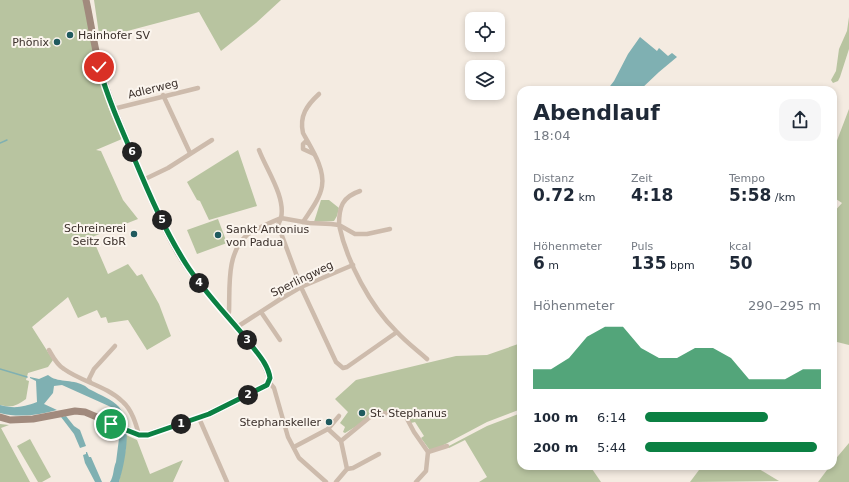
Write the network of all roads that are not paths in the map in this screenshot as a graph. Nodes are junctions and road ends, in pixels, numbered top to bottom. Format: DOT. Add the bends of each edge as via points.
graph roads {
  1 [pos="86,0"];
  2 [pos="198,88"];
  3 [pos="318,94"];
  4 [pos="163,95"];
  5 [pos="113,109"];
  6 [pos="212,140"];
  7 [pos="259,150"];
  8 [pos="190,153"];
  9 [pos="143,180"];
  10 [pos="360,191"];
  11 [pos="281,218"];
  12 [pos="303,222"];
  13 [pos="339,225"];
  14 [pos="390,229"];
  15 [pos="353,265"];
  16 [pos="301,287"];
  17 [pos="261,312"];
  18 [pos="227,316"];
  19 [pos="237,327"];
  20 [pos="397,332"];
  21 [pos="280,340"];
  22 [pos="115,346"];
  23 [pos="49,350"];
  24 [pos="427,358"];
  25 [pos="90,382"];
  26 [pos="269,382"];
  27 [pos="340,416"];
  28 [pos="0,417"];
  29 [pos="199,418"];
  30 [pos="328,429"];
  31 [pos="137,434"];
  32 [pos="341,441"];
  33 [pos="447,446"];
  34 [pos="294,447"];
  35 [pos="428,452"];
  36 [pos="379,454"];
  37 [pos="347,469"];
  38 [pos="227,482"];
  39 [pos="326,482"];
  40 [pos="336,482"];
  41 [pos="416,482"];
  1 -- 5 [label="street" via="99,67"];
  2 -- 4 [label="street, Adlerweg"];
  3 -- 12 [label="street" via="302,115 302,128 320,166 322,186"];
  4 -- 5 [label="street, Adlerweg"];
  4 -- 8 [label="street"];
  5 -- 9 [label="street"];
  6 -- 8 [label="street"];
  7 -- 11 [label="street" via="281,199"];
  8 -- 9 [label="street" via="168,168"];
  9 -- 18 [label="street" via="187,266"];
  10 -- 13 [label="street" via="346,198 340,209"];
  11 -- 12 [label="street"];
  11 -- 16 [label="street" via="278,225"];
  11 -- 18 [label="street" via="249,234 239,245 230,269"];
  12 -- 13 [label="street"];
  13 -- 14 [label="street" via="354,234"];
  13 -- 15 [label="street" via="343,243"];
  15 -- 16 [label="street, Sperlingweg"];
  15 -- 20 [label="street" via="376,306"];
  16 -- 17 [label="street, Sperlingweg"];
  16 -- 20 [label="street" via="336,362 343,368"];
  17 -- 19 [label="street, Sperlingweg"];
  17 -- 21 [label="street"];
  18 -- 19 [label="street"];
  19 -- 26 [label="street" via="266,367"];
  20 -- 24 [label="street"];
  22 -- 25 [label="street" via="94,369"];
  23 -- 25 [label="street" via="63,369"];
  25 -- 31 [label="street" via="128,407"];
  26 -- 29 [label="street" via="256,391"];
  26 -- 34 [label="street" via="274,388 288,437"];
  27 -- 30 [label="street"];
  28 -- 31 [label="street" via="10,420 33,419 65,412 85,412"];
  29 -- 31 [label="street" via="148,435"];
  29 -- 38 [label="street"];
  30 -- 32 [label="street"];
  30 -- 34 [label="street"];
  32 -- 35 [label="street" via="370,417 402,412"];
  32 -- 37 [label="street"];
  33 -- 35 [label="street"];
  34 -- 39 [label="street" via="299,458"];
  35 -- 41 [label="street" via="426,471"];
  36 -- 37 [label="street"];
  37 -- 40 [label="street"];
}
